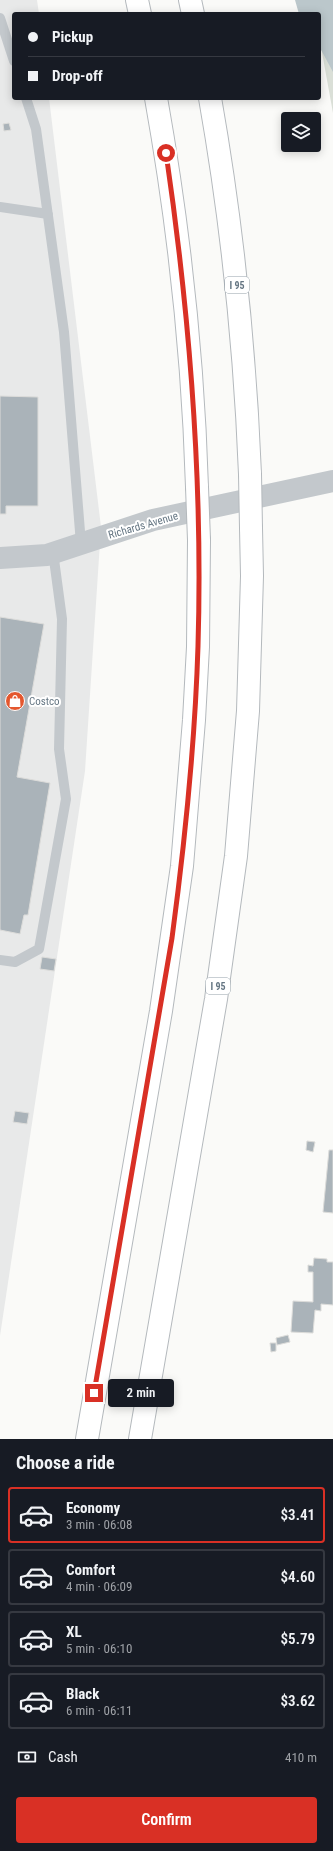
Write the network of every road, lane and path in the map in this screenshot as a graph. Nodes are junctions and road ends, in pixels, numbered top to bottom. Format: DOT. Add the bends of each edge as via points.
graph roads {
  1 [pos="137,0"];
  2 [pos="190,0"];
  3 [pos="140,12"];
  4 [pos="193,12"];
  5 [pos="0,18"];
  6 [pos="12,55"];
  7 [pos="27,100"];
  8 [pos="156,100"];
  9 [pos="210,100"];
  10 [pos="0,207"];
  11 [pos="48,214"];
  12 [pos="333,481"];
  13 [pos="81,544"];
  14 [pos="54,552"];
  15 [pos="0,558"];
  16 [pos="0,960"];
  17 [pos="86,1439"];
  18 [pos="140,1439"];
  1 -- 3 [label="highway"];
  2 -- 4 [label="highway"];
  5 -- 6 [label="lane"];
  7 -- 11 [label="lane" via="36,129"];
  8 -- 17 [label="highway, bridge" via="184,282 191,355 199,540 198,647 182,866 161,1011"];
  9 -- 18 [label="highway, I 95, bridge" via="236,274 247,405 252,576 248,711 236,856 216,999"];
  10 -- 11 [label="lane"];
  11 -- 13 [label="lane" via="64,332"];
  12 -- 13 [label="street, Richards Avenue" via="153,520"];
  13 -- 14 [label="street, Richards Avenue"];
  14 -- 15 [label="street, Richards Avenue"];
  14 -- 16 [label="lane" via="62,619 59,749 66,800 39,949 15,962"];
}
